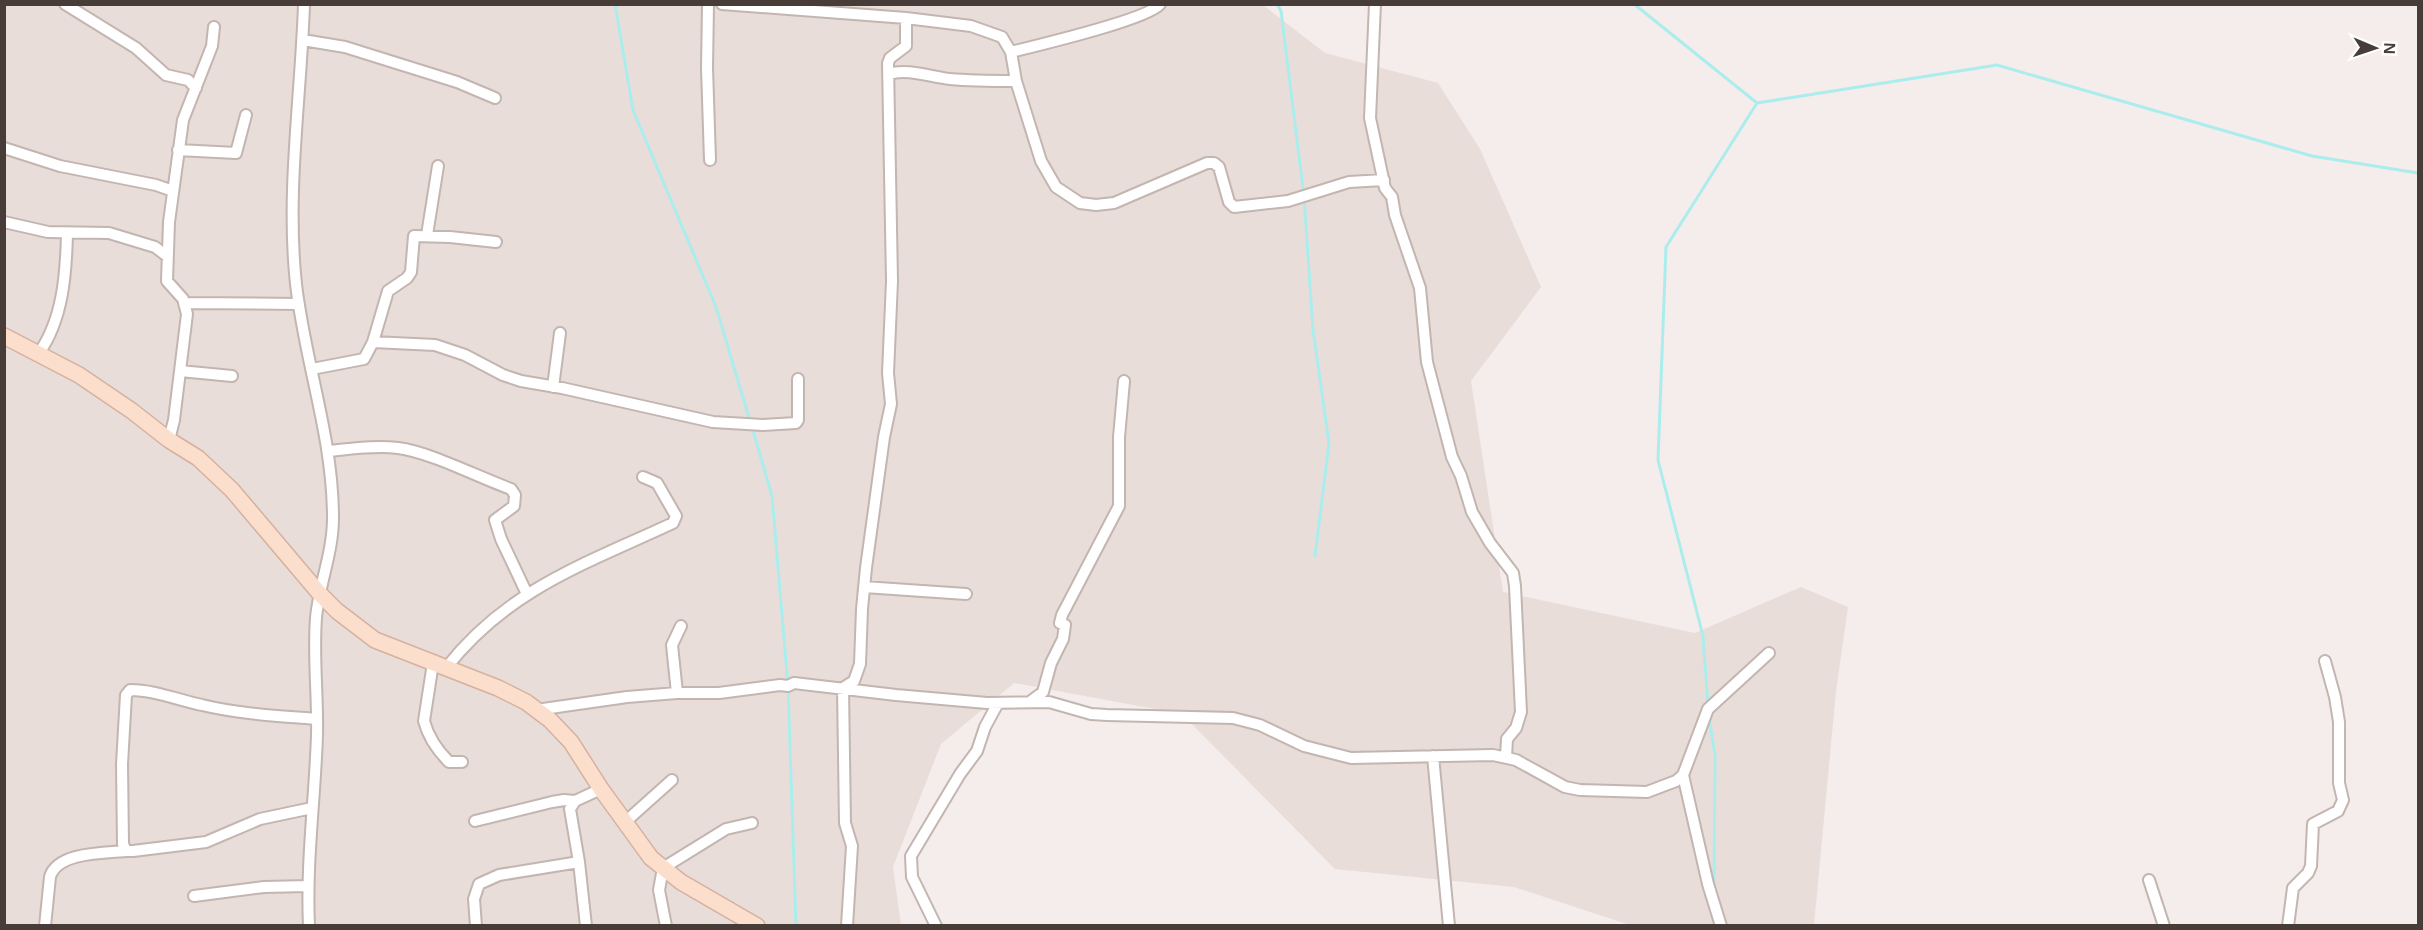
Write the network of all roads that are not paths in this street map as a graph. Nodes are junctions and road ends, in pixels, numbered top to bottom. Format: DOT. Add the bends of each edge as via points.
graph roads {
  1 [pos="65,4"];
  2 [pos="304,4"];
  3 [pos="708,4"];
  4 [pos="722,4"];
  5 [pos="1160,4"];
  6 [pos="1375,4"];
  7 [pos="906,18"];
  8 [pos="214,27"];
  9 [pos="303,40"];
  10 [pos="1011,52"];
  11 [pos="889,74"];
  12 [pos="1017,81"];
  13 [pos="195,88"];
  14 [pos="495,98"];
  15 [pos="246,115"];
  16 [pos="4,148"];
  17 [pos="178,150"];
  18 [pos="710,160"];
  19 [pos="438,166"];
  20 [pos="1384,180"];
  21 [pos="173,191"];
  22 [pos="4,222"];
  23 [pos="67,234"];
  24 [pos="427,235"];
  25 [pos="496,242"];
  26 [pos="167,256"];
  27 [pos="185,303"];
  28 [pos="299,304"];
  29 [pos="560,333"];
  30 [pos="4,336"];
  31 [pos="373,342"];
  32 [pos="39,353"];
  33 [pos="312,369"];
  34 [pos="180,371"];
  35 [pos="232,376"];
  36 [pos="798,379"];
  37 [pos="1124,381"];
  38 [pos="553,387"];
  39 [pos="169,440"];
  40 [pos="328,451"];
  41 [pos="643,477"];
  42 [pos="864,586"];
  43 [pos="320,594"];
  44 [pos="527,594"];
  45 [pos="966,594"];
  46 [pos="681,626"];
  47 [pos="1769,653"];
  48 [pos="2325,661"];
  49 [pos="440,666"];
  50 [pos="843,688"];
  51 [pos="677,693"];
  52 [pos="1031,701"];
  53 [pos="998,703"];
  54 [pos="537,710"];
  55 [pos="317,718"];
  56 [pos="1433,756"];
  57 [pos="1506,757"];
  58 [pos="462,762"];
  59 [pos="1683,775"];
  60 [pos="672,780"];
  61 [pos="601,789"];
  62 [pos="575,801"];
  63 [pos="312,808"];
  64 [pos="475,821"];
  65 [pos="624,823"];
  66 [pos="752,824"];
  67 [pos="126,851"];
  68 [pos="579,862"];
  69 [pos="663,868"];
  70 [pos="2149,880"];
  71 [pos="308,886"];
  72 [pos="194,896"];
  73 [pos="45,926"];
  74 [pos="309,926"];
  75 [pos="476,926"];
  76 [pos="586,926"];
  77 [pos="666,926"];
  78 [pos="757,926"];
  79 [pos="847,926"];
  80 [pos="936,926"];
  81 [pos="1449,926"];
  82 [pos="1721,926"];
  83 [pos="2164,926"];
  84 [pos="2288,926"];
  1 -- 13 [label="street" via="136,48 166,75 188,80"];
  2 -- 9 [label="street"];
  3 -- 18 [label="street"];
  4 -- 7 [label="street"];
  5 -- 10 [label="street" via="1157,9 1116,23"];
  6 -- 20 [label="street" via="1370,118"];
  7 -- 10 [label="street" via="987,30 1002,37"];
  7 -- 11 [label="street" via="906,46 890,58"];
  8 -- 13 [label="street" via="212,46"];
  9 -- 14 [label="street" via="345,47"];
  9 -- 28 [label="street" via="293,233"];
  10 -- 12 [label="street"];
  11 -- 12 [label="street"];
  11 -- 42 [label="street" via="891,404"];
  12 -- 20 [label="street" via="1044,168 1056,187 1080,203 1114,203 1207,163 1219,167 1234,207 1288,201 1349,182"];
  13 -- 17 [label="street" via="183,120"];
  15 -- 17 [label="street" via="236,153"];
  16 -- 21 [label="street" via="60,166"];
  17 -- 21 [label="street"];
  19 -- 24 [label="street"];
  20 -- 57 [label="street" via="1420,288 1428,362 1452,457 1481,529 1513,573 1518,604 1521,712 1507,739"];
  21 -- 26 [label="street"];
  22 -- 23 [label="street"];
  23 -- 26 [label="street" via="109,233 155,247"];
  23 -- 32 [label="street" via="59,307 50,337"];
  24 -- 25 [label="street"];
  24 -- 31 [label="street" via="414,236 411,272 388,291"];
  26 -- 27 [label="street" via="169,285"];
  27 -- 28 [label="street"];
  27 -- 34 [label="street"];
  28 -- 33 [label="street"];
  29 -- 38 [label="street"];
  30 -- 32 [label="main road"];
  31 -- 33 [label="street" via="364,359"];
  31 -- 38 [label="street" via="435,345 503,375"];
  32 -- 39 [label="main road" via="79,375"];
  33 -- 40 [label="street"];
  34 -- 35 [label="street"];
  34 -- 39 [label="street"];
  36 -- 38 [label="street" via="796,423 763,425 713,422"];
  37 -- 52 [label="street" via="1119,506 1062,615 1063,639 1043,692"];
  39 -- 43 [label="main road" via="198,458 232,490"];
  40 -- 43 [label="street" via="333,538"];
  40 -- 44 [label="street" via="400,448 511,489 515,495 513,507 495,520"];
  41 -- 44 [label="street" via="657,483 676,516 673,523"];
  42 -- 45 [label="street"];
  42 -- 50 [label="street" via="860,664 854,681"];
  43 -- 49 [label="main road" via="375,640"];
  43 -- 55 [label="street"];
  44 -- 49 [label="street"];
  46 -- 51 [label="street" via="672,645"];
  47 -- 59 [label="street" via="1708,709"];
  48 -- 84 [label="street" via="2339,722 2339,783 2343,800 2338,812 2313,824 2311,866 2294,888"];
  49 -- 54 [label="main road" via="498,688"];
  49 -- 58 [label="street" via="424,721 432,740 449,762"];
  50 -- 51 [label="street" via="794,683 719,693"];
  50 -- 53 [label="street"];
  50 -- 79 [label="street" via="845,823 852,846"];
  51 -- 54 [label="street" via="586,701"];
  52 -- 53 [label="street"];
  52 -- 56 [label="street" via="1090,714 1233,718 1260,725 1304,746 1351,758"];
  53 -- 80 [label="street" via="977,751 911,856 912,877"];
  54 -- 61 [label="main road" via="571,742"];
  55 -- 63 [label="street"];
  55 -- 67 [label="street" via="260,715 130,690 126,695 122,764"];
  56 -- 57 [label="street"];
  56 -- 81 [label="street"];
  57 -- 59 [label="street" via="1565,787 1580,790 1647,792"];
  59 -- 82 [label="street"];
  60 -- 65 [label="street"];
  61 -- 62 [label="street"];
  61 -- 65 [label="main road"];
  62 -- 64 [label="street" via="552,802"];
  62 -- 68 [label="street" via="570,808"];
  63 -- 67 [label="street" via="260,819 206,842"];
  63 -- 71 [label="street"];
  65 -- 69 [label="main road"];
  66 -- 69 [label="street" via="726,829"];
  67 -- 73 [label="street" via="62,861 51,872"];
  68 -- 75 [label="street" via="499,875 479,884 474,899"];
  68 -- 76 [label="street"];
  69 -- 77 [label="street" via="659,890"];
  69 -- 78 [label="main road"];
  70 -- 83 [label="street"];
  71 -- 72 [label="street"];
  71 -- 74 [label="street"];
}
